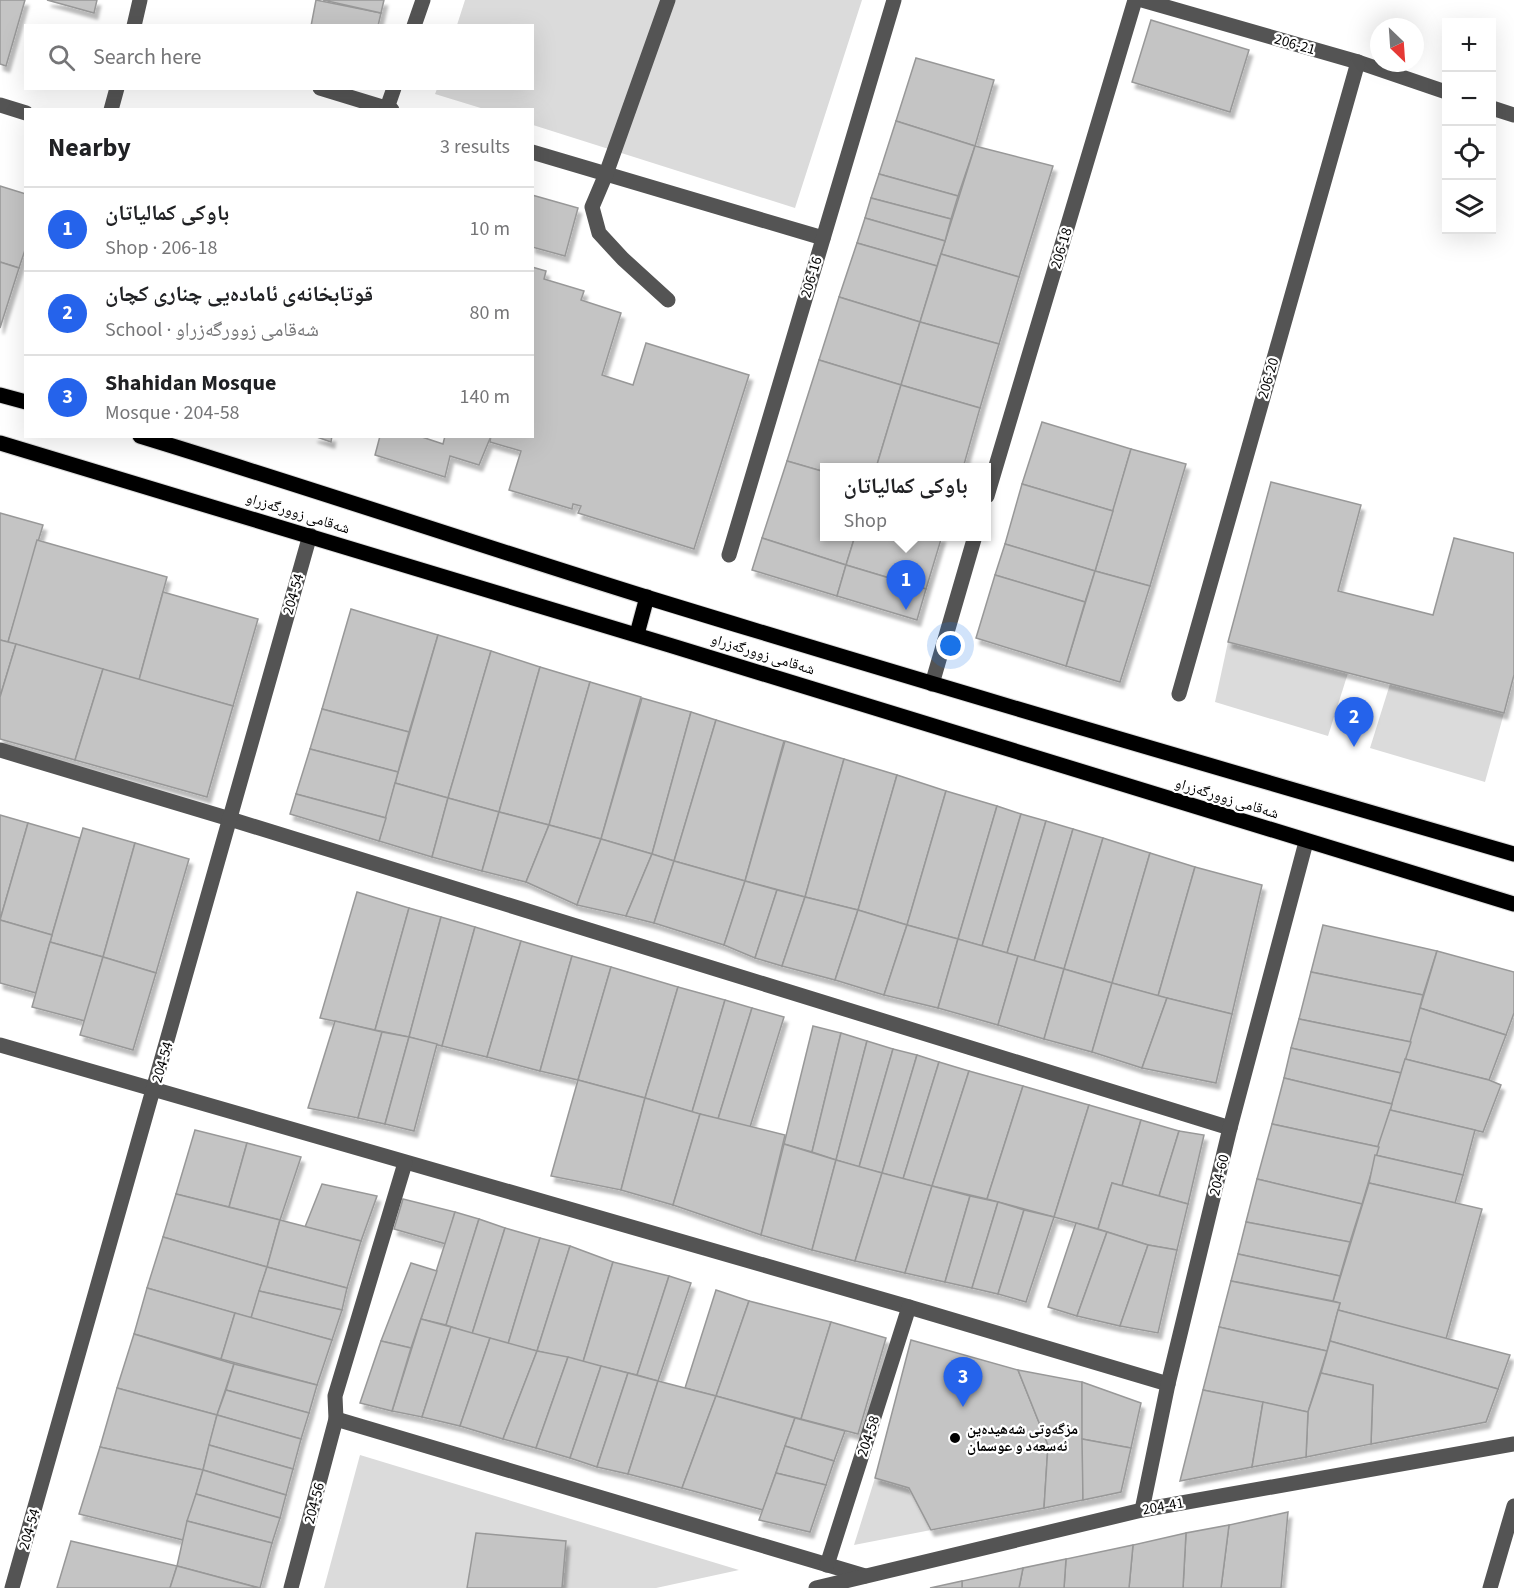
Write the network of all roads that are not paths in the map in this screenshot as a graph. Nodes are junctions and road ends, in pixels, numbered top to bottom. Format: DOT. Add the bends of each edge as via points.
graph roads {
  1 [pos="140,0"];
  2 [pos="423,0"];
  3 [pos="669,0"];
  4 [pos="894,0"];
  5 [pos="1135,0"];
  6 [pos="1142,0"];
  7 [pos="134,24"];
  8 [pos="415,24"];
  9 [pos="1358,62"];
  10 [pos="116,90"];
  11 [pos="327,90"];
  12 [pos="394,90"];
  13 [pos="1442,91"];
  14 [pos="0,105"];
  15 [pos="112,108"];
  16 [pos="387,108"];
  17 [pos="390,108"];
  18 [pos="1496,110"];
  19 [pos="24,112"];
  20 [pos="1514,115"];
  21 [pos="534,153"];
  22 [pos="606,174"];
  23 [pos="823,238"];
  24 [pos="668,300"];
  25 [pos="0,395"];
  26 [pos="24,401"];
  27 [pos="147,438"];
  28 [pos="0,443"];
  29 [pos="991,483"];
  30 [pos="310,535"];
  31 [pos="974,541"];
  32 [pos="729,555"];
  33 [pos="647,597"];
  34 [pos="637,634"];
  35 [pos="932,684"];
  36 [pos="1179,694"];
  37 [pos="0,750"];
  38 [pos="230,819"];
  39 [pos="1306,842"];
  40 [pos="1514,854"];
  41 [pos="1514,904"];
  42 [pos="0,1045"];
  43 [pos="154,1091"];
  44 [pos="1230,1128"];
  45 [pos="405,1163"];
  46 [pos="909,1307"];
  47 [pos="1168,1384"];
  48 [pos="336,1419"];
  49 [pos="1514,1444"];
  50 [pos="1514,1506"];
  51 [pos="1142,1510"];
  52 [pos="827,1565"];
  53 [pos="866,1576"];
  54 [pos="12,1588"];
  55 [pos="291,1588"];
  56 [pos="816,1588"];
  57 [pos="1490,1588"];
  1 -- 7 [label="street"];
  2 -- 8 [label="street"];
  3 -- 22 [label="street"];
  4 -- 23 [label="street, 206-16"];
  5 -- 29 [label="street, 206-18"];
  6 -- 9 [label="street, 206-21"];
  9 -- 13 [label="street, 206-21"];
  9 -- 36 [label="street, 206-20"];
  10 -- 15 [label="street"];
  11 -- 16 [label="street"];
  12 -- 17 [label="street"];
  14 -- 19 [label="street"];
  18 -- 20 [label="street"];
  21 -- 22 [label="street"];
  22 -- 23 [label="street"];
  22 -- 24 [label="street" via="592,207 599,233"];
  23 -- 32 [label="street, 206-16"];
  25 -- 26 [label="main road"];
  27 -- 33 [label="main road, شەقامی زوورگەزراو"];
  28 -- 30 [label="main road, شەقامی زوورگەزراو"];
  30 -- 34 [label="main road, شەقامی زوورگەزراو"];
  30 -- 38 [label="street, 204-54"];
  31 -- 35 [label="street"];
  33 -- 34 [label="main road"];
  33 -- 35 [label="main road, شەقامی زوورگەزراو"];
  34 -- 39 [label="main road, شەقامی زوورگەزراو"];
  35 -- 40 [label="main road, شەقامی زوورگەزراو"];
  37 -- 38 [label="street"];
  38 -- 43 [label="street, 204-54"];
  38 -- 44 [label="street"];
  39 -- 41 [label="main road, شەقامی زوورگەزراو"];
  39 -- 44 [label="street, 204-60"];
  42 -- 43 [label="street"];
  43 -- 45 [label="street"];
  43 -- 54 [label="street, 204-54"];
  44 -- 47 [label="street, 204-60"];
  45 -- 46 [label="street"];
  45 -- 48 [label="street, 204-56" via="335,1396"];
  46 -- 47 [label="street"];
  46 -- 52 [label="street, 204-58"];
  47 -- 51 [label="street, 204-60"];
  48 -- 52 [label="street"];
  48 -- 55 [label="street, 204-56"];
  49 -- 51 [label="street, 204-41"];
  50 -- 57 [label="street"];
  51 -- 53 [label="street, 204-41"];
  52 -- 53 [label="street"];
  53 -- 56 [label="street, 204-41"];
}
